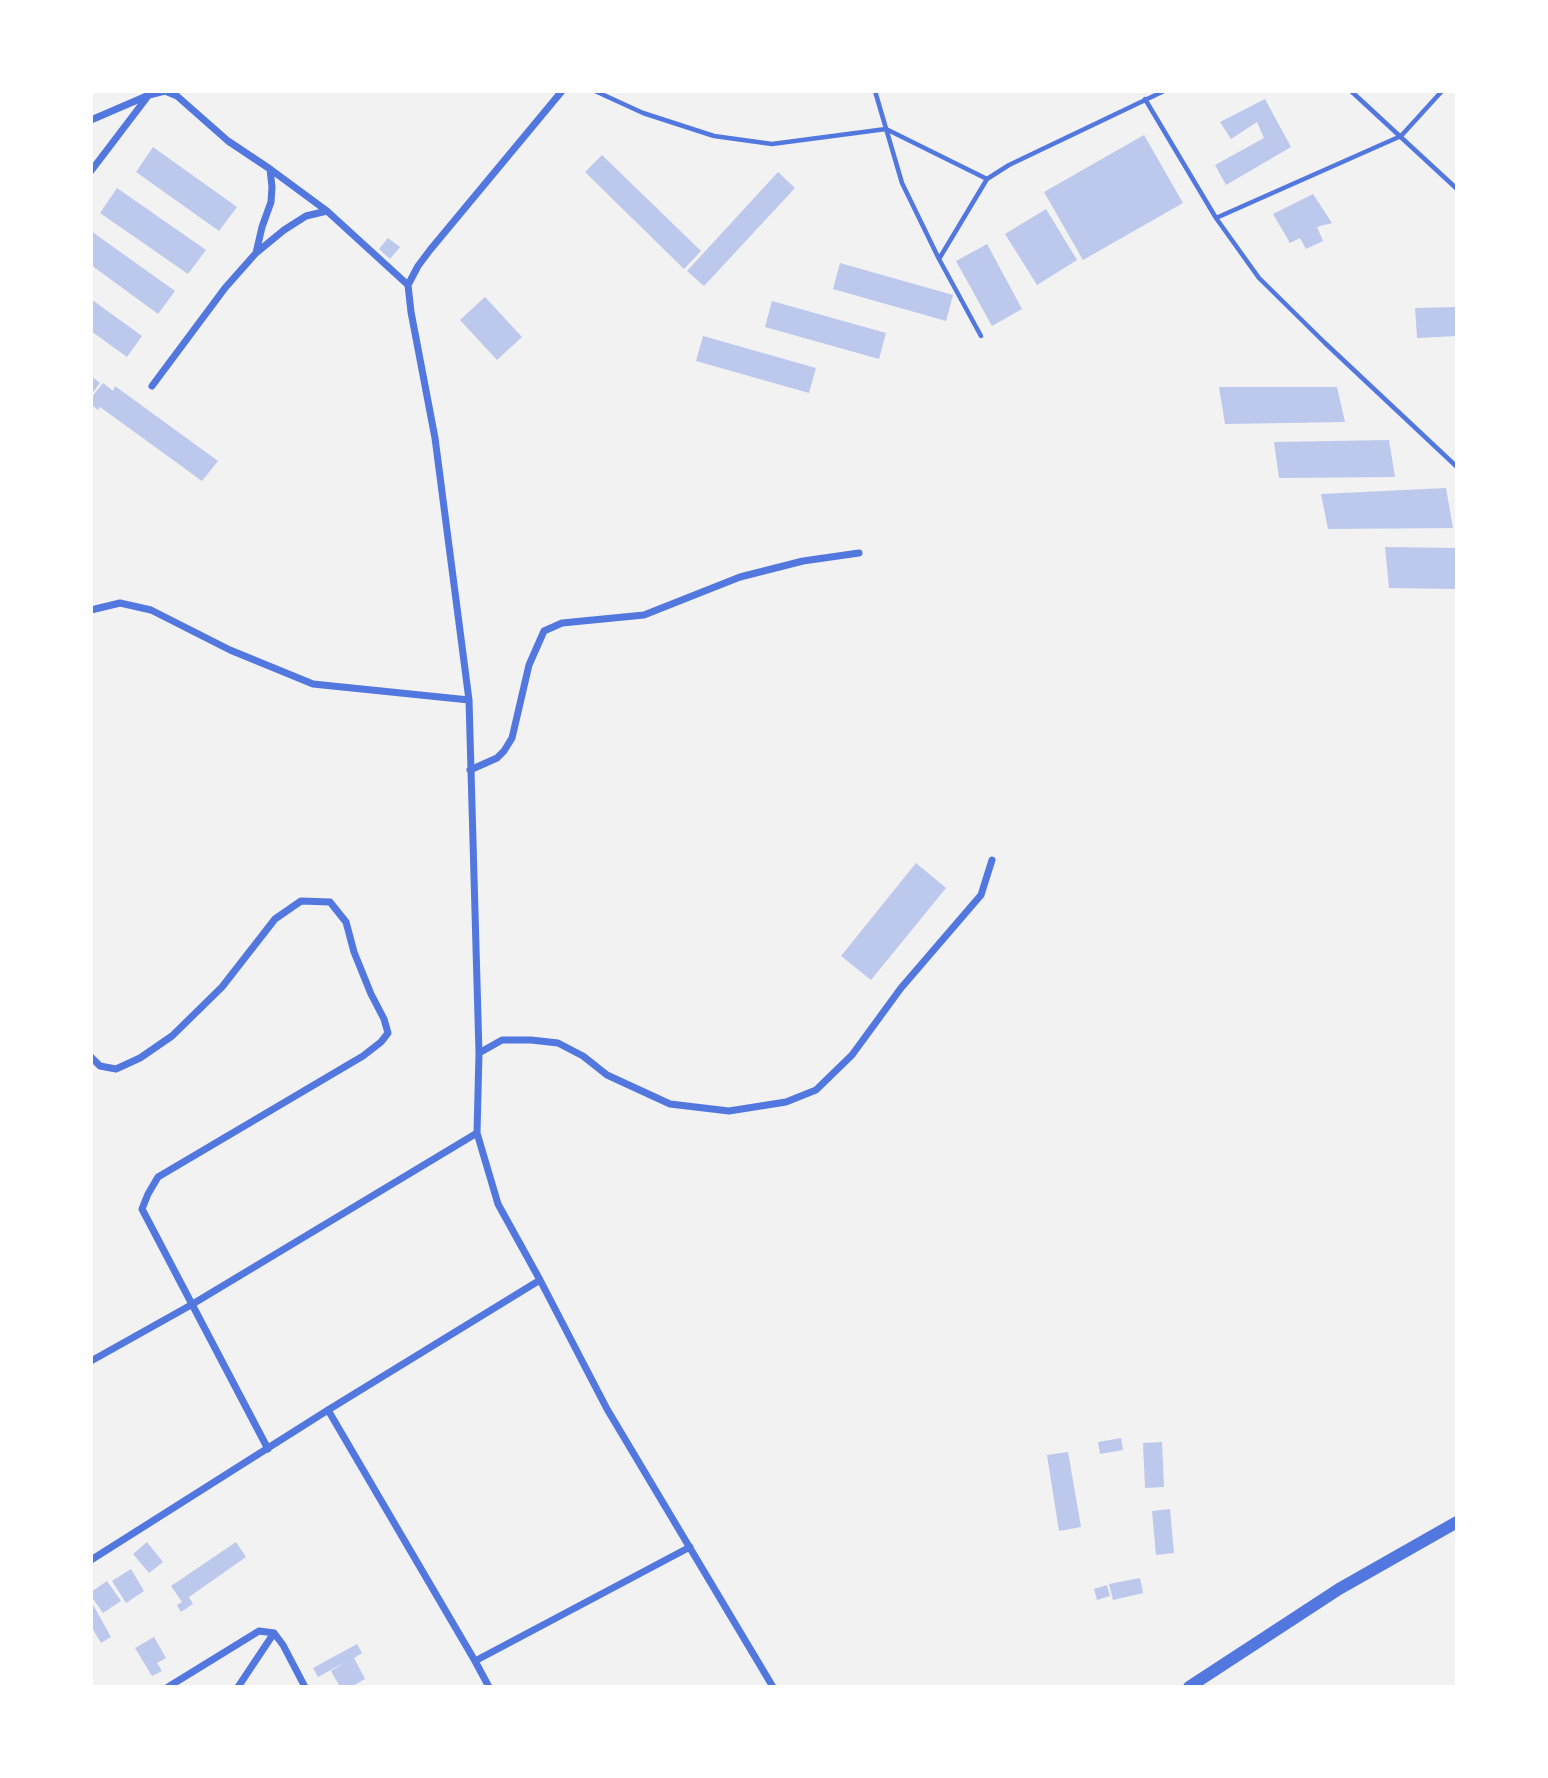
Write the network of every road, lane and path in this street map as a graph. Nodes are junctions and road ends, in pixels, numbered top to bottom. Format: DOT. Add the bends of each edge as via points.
graph roads {
  1 [pos="562,91"];
  2 [pos="595,91"];
  3 [pos="875,91"];
  4 [pos="1164,91"];
  5 [pos="1351,91"];
  6 [pos="1442,91"];
  7 [pos="149,95"];
  8 [pos="1145,99"];
  9 [pos="91,120"];
  10 [pos="886,130"];
  11 [pos="1401,136"];
  12 [pos="270,169"];
  13 [pos="91,171"];
  14 [pos="987,179"];
  15 [pos="1457,189"];
  16 [pos="327,211"];
  17 [pos="1216,218"];
  18 [pos="256,253"];
  19 [pos="939,259"];
  20 [pos="408,285"];
  21 [pos="981,336"];
  22 [pos="152,386"];
  23 [pos="1457,467"];
  24 [pos="859,553"];
  25 [pos="91,610"];
  26 [pos="469,700"];
  27 [pos="470,771"];
  28 [pos="992,860"];
  29 [pos="479,1052"];
  30 [pos="91,1057"];
  31 [pos="477,1133"];
  32 [pos="540,1280"];
  33 [pos="191,1306"];
  34 [pos="91,1361"];
  35 [pos="328,1410"];
  36 [pos="268,1449"];
  37 [pos="1457,1522"];
  38 [pos="690,1546"];
  39 [pos="91,1560"];
  40 [pos="274,1633"];
  41 [pos="475,1661"];
  42 [pos="168,1687"];
  43 [pos="239,1687"];
  44 [pos="305,1687"];
  45 [pos="489,1687"];
  46 [pos="773,1687"];
  47 [pos="1189,1687"];
  1 -- 20 [label="street" via="430,250"];
  2 -- 10 [label="lane" via="713,136 772,144"];
  3 -- 10 [label="lane"];
  4 -- 8 [label="lane"];
  5 -- 11 [label="lane"];
  6 -- 11 [label="lane"];
  7 -- 9 [label="street"];
  7 -- 12 [label="street" via="165,91 177,96 228,141"];
  7 -- 13 [label="street"];
  8 -- 14 [label="lane"];
  8 -- 17 [label="lane"];
  10 -- 14 [label="lane"];
  10 -- 19 [label="lane" via="902,183"];
  11 -- 15 [label="lane"];
  11 -- 17 [label="lane"];
  12 -- 16 [label="street"];
  12 -- 18 [label="street" via="271,202"];
  14 -- 19 [label="lane"];
  16 -- 18 [label="street" via="306,216"];
  16 -- 20 [label="street"];
  17 -- 23 [label="lane" via="1259,278"];
  18 -- 22 [label="street"];
  19 -- 21 [label="lane"];
  20 -- 26 [label="street" via="435,438"];
  24 -- 27 [label="street" via="803,561 740,578 644,615 562,623 544,631 529,665 512,738 497,758"];
  25 -- 26 [label="street" via="120,603 150,610 313,684"];
  26 -- 27 [label="street"];
  27 -- 29 [label="street"];
  28 -- 29 [label="street" via="981,895 901,988 852,1055 816,1090 786,1102 729,1111 670,1104 607,1075 558,1043 502,1040"];
  29 -- 31 [label="street"];
  30 -- 33 [label="street" via="100,1066 116,1069 172,1036 222,987 275,919 301,901 330,902 346,922 388,1033 363,1056 158,1177 148,1194 142,1209"];
  31 -- 32 [label="street" via="498,1204"];
  31 -- 33 [label="street"];
  32 -- 35 [label="street"];
  32 -- 38 [label="street" via="607,1409"];
  33 -- 34 [label="street"];
  33 -- 36 [label="street"];
  35 -- 36 [label="street"];
  35 -- 41 [label="street"];
  36 -- 39 [label="street"];
  37 -- 47 [label="street" via="1339,1589"];
  38 -- 41 [label="street"];
  38 -- 46 [label="street"];
  40 -- 42 [label="street" via="260,1631"];
  40 -- 43 [label="street"];
  40 -- 44 [label="street"];
  41 -- 45 [label="street"];
}
